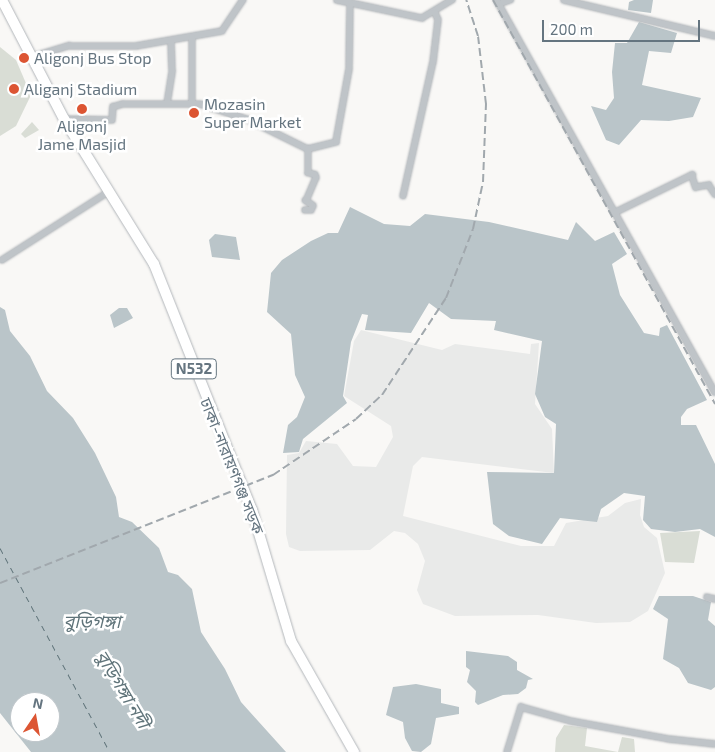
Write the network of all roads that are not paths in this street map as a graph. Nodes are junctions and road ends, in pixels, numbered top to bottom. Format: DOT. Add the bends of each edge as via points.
graph roads {
  1 [pos="2,0"];
  2 [pos="243,0"];
  3 [pos="337,0"];
  4 [pos="452,0"];
  5 [pos="510,0"];
  6 [pos="564,0"];
  7 [pos="498,2"];
  8 [pos="350,5"];
  9 [pos="435,13"];
  10 [pos="715,36"];
  11 [pos="192,38"];
  12 [pos="172,42"];
  13 [pos="32,57"];
  14 [pos="167,104"];
  15 [pos="192,105"];
  16 [pos="64,119"];
  17 [pos="308,149"];
  18 [pos="110,191"];
  19 [pos="715,194"];
  20 [pos="403,196"];
  21 [pos="305,210"];
  22 [pos="616,212"];
  23 [pos="2,260"];
  24 [pos="715,392"];
  25 [pos="707,598"];
  26 [pos="715,599"];
  27 [pos="715,744"];
  28 [pos="354,752"];
  29 [pos="507,752"];
  1 -- 13 [label="highway, ঢাকা-নারায়ণগঞ্জ সড়ক / N532"];
  2 -- 11 [label="street" via="222,32"];
  3 -- 8 [label="street"];
  4 -- 9 [label="street"];
  5 -- 7 [label="street"];
  6 -- 10 [label="street"];
  7 -- 22 [label="street"];
  8 -- 9 [label="street" via="422,18"];
  8 -- 17 [label="street" via="349,69 336,142"];
  9 -- 20 [label="street" via="438,20 433,62"];
  11 -- 12 [label="street"];
  11 -- 15 [label="street"];
  12 -- 13 [label="street" via="69,46"];
  12 -- 14 [label="street"];
  13 -- 16 [label="highway, ঢাকা-নারায়ণগঞ্জ সড়ক / N532"];
  14 -- 15 [label="street"];
  14 -- 16 [label="street" via="113,107 112,120"];
  15 -- 17 [label="street" via="200,104 247,119"];
  16 -- 18 [label="highway, ঢাকা-নারায়ণগঞ্জ সড়ক / N532"];
  17 -- 21 [label="street" via="308,172 315,174 316,178 306,201 313,206 311,210"];
  18 -- 23 [label="street"];
  18 -- 28 [label="highway, ঢাকা-নারায়ণগঞ্জ সড়ক / N532" via="154,264 176,315 200,386 252,510 291,641"];
  19 -- 22 [label="street" via="710,185 696,187 692,175"];
  22 -- 24 [label="street"];
  25 -- 26 [label="street"];
  27 -- 29 [label="street" via="571,721 521,707"];
}
